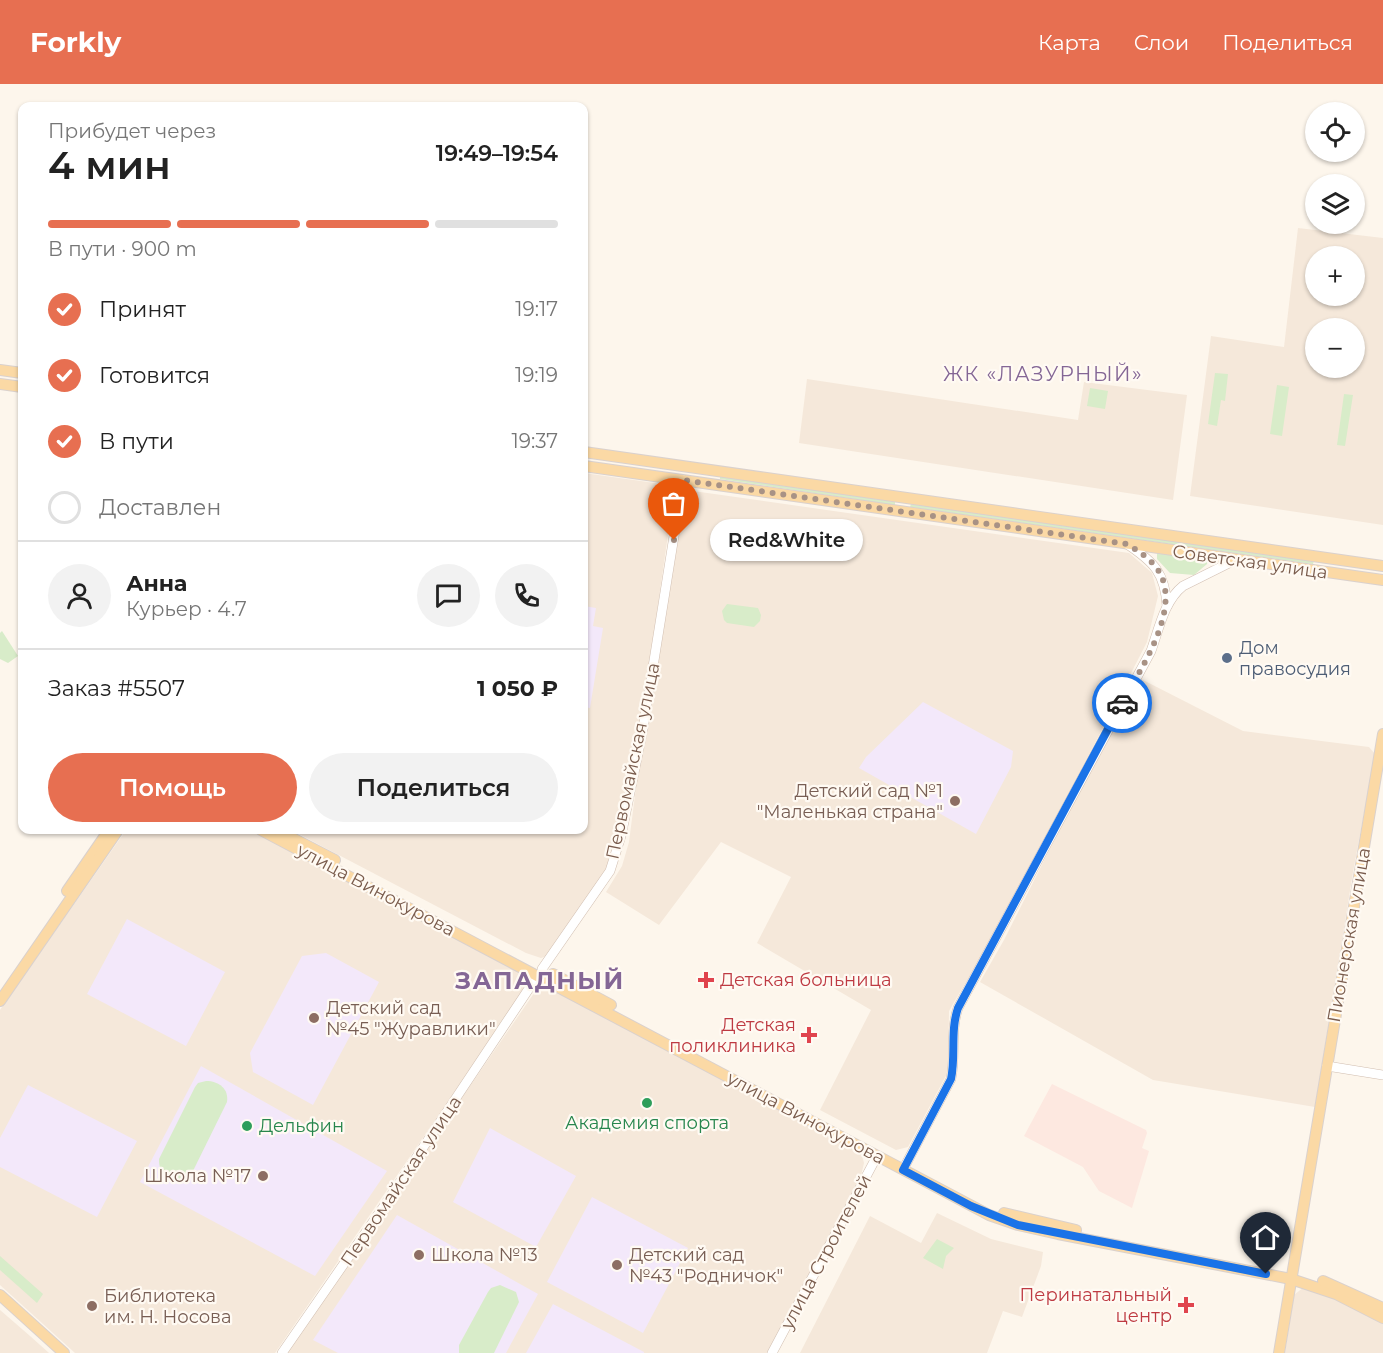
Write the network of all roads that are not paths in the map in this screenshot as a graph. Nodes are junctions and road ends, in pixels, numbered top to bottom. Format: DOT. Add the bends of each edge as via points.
graph roads {
  1 [pos="0,370"];
  2 [pos="18,373"];
  3 [pos="0,384"];
  4 [pos="18,386"];
  5 [pos="588,453"];
  6 [pos="588,467"];
  7 [pos="686,467"];
  8 [pos="683,480"];
  9 [pos="906,499"];
  10 [pos="904,512"];
  11 [pos="1127,544"];
  12 [pos="1324,557"];
  13 [pos="1235,560"];
  14 [pos="1383,566"];
  15 [pos="1322,572"];
  16 [pos="1383,580"];
  17 [pos="1167,606"];
  18 [pos="1383,734"];
  19 [pos="108,834"];
  20 [pos="114,834"];
  21 [pos="269,834"];
  22 [pos="284,834"];
  23 [pos="104,844"];
  24 [pos="397,897"];
  25 [pos="32,950"];
  26 [pos="540,972"];
  27 [pos="0,990"];
  28 [pos="0,1001"];
  29 [pos="1327,1066"];
  30 [pos="1383,1076"];
  31 [pos="879,1153"];
  32 [pos="905,1167"];
  33 [pos="1292,1276"];
  34 [pos="0,1295"];
  35 [pos="1383,1308"];
  36 [pos="1383,1318"];
  37 [pos="64,1353"];
  38 [pos="282,1353"];
  39 [pos="772,1353"];
  40 [pos="1279,1353"];
  1 -- 2 [label="main road"];
  3 -- 4 [label="main road"];
  5 -- 7 [label="main road, Советская улица"];
  6 -- 8 [label="main road, Советская улица"];
  7 -- 8 [label="main road, Первомайская улица"];
  7 -- 9 [label="main road, Советская улица"];
  8 -- 10 [label="main road, Советская улица"];
  8 -- 26 [label="street, Первомайская улица" via="643,728 618,847 610,871"];
  9 -- 10 [label="main road"];
  9 -- 12 [label="main road, Советская улица"];
  10 -- 11 [label="main road, Советская улица"];
  11 -- 13 [label="main road, Советская улица"];
  11 -- 17 [label="street" via="1157,568 1166,589"];
  12 -- 14 [label="main road, Советская улица"];
  12 -- 15 [label="main road"];
  13 -- 15 [label="main road, Советская улица"];
  13 -- 17 [label="street" via="1177,590"];
  15 -- 16 [label="main road, Советская улица"];
  17 -- 32 [label="street" via="1151,651 958,1008 951,1079"];
  18 -- 29 [label="main road, Пионерская улица"];
  19 -- 23 [label="main road"];
  20 -- 23 [label="main road"];
  21 -- 24 [label="main road, улица Винокурова"];
  22 -- 24 [label="main road, улица Винокурова"];
  23 -- 25 [label="main road"];
  24 -- 26 [label="main road, улица Винокурова"];
  25 -- 27 [label="main road"];
  25 -- 28 [label="main road"];
  26 -- 31 [label="main road, улица Винокурова"];
  26 -- 38 [label="street, Первомайская улица"];
  29 -- 30 [label="street"];
  29 -- 33 [label="main road, Пионерская улица"];
  31 -- 32 [label="main road, улица Винокурова"];
  31 -- 39 [label="street, улица Строителей"];
  32 -- 33 [label="main road, улица Винокурова" via="997,1210 1029,1220"];
  33 -- 35 [label="main road, улица Винокурова" via="1339,1287"];
  33 -- 36 [label="main road, улица Винокурова"];
  33 -- 40 [label="main road, Пионерская улица"];
  34 -- 37 [label="main road"];
}
